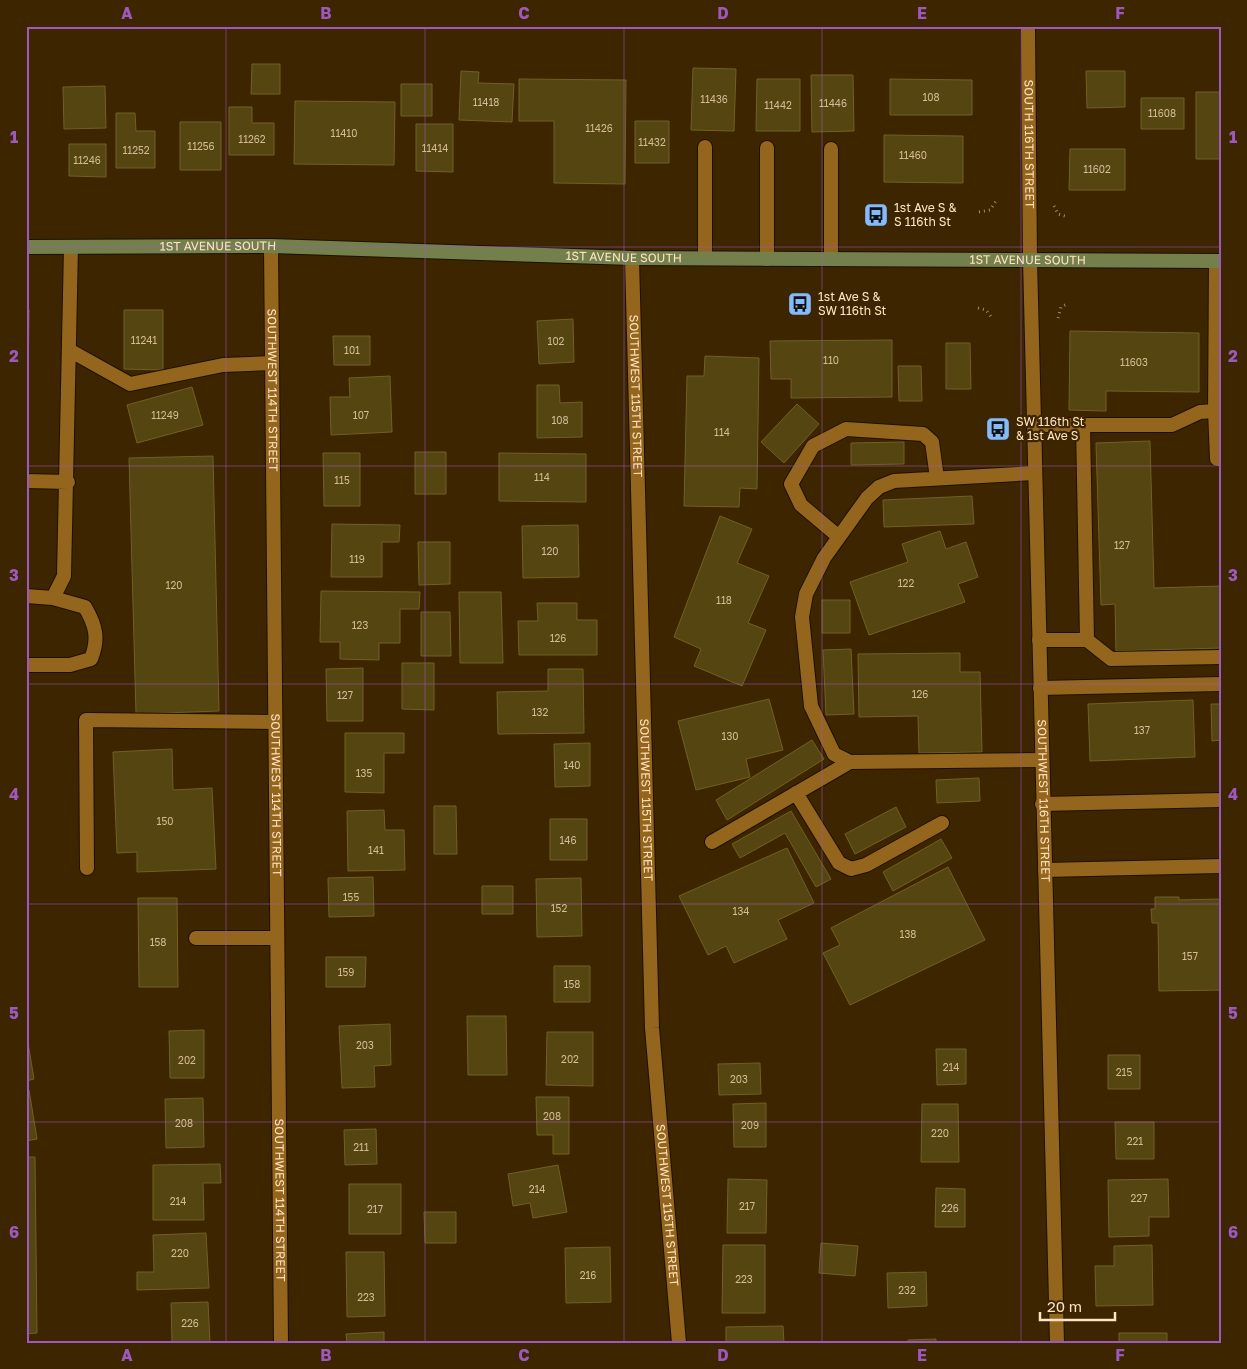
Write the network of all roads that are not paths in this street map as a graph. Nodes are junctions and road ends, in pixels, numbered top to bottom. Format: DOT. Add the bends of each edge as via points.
graph roads {
  1 [pos="1028,26"];
  2 [pos="705,147"];
  3 [pos="767,148"];
  4 [pos="831,149"];
  5 [pos="271,246"];
  6 [pos="26,247"];
  7 [pos="71,247"];
  8 [pos="632,258"];
  9 [pos="705,258"];
  10 [pos="767,259"];
  11 [pos="831,259"];
  12 [pos="1030,260"];
  13 [pos="1219,261"];
  14 [pos="69,350"];
  15 [pos="272,363"];
  16 [pos="1215,410"];
  17 [pos="1034,425"];
  18 [pos="1083,425"];
  19 [pos="1221,459"];
  20 [pos="1035,474"];
  21 [pos="937,478"];
  22 [pos="26,481"];
  23 [pos="68,482"];
  24 [pos="839,537"];
  25 [pos="26,596"];
  26 [pos="53,598"];
  27 [pos="1039,640"];
  28 [pos="1087,640"];
  29 [pos="1221,657"];
  30 [pos="26,665"];
  31 [pos="1221,684"];
  32 [pos="1040,688"];
  33 [pos="275,722"];
  34 [pos="1042,760"];
  35 [pos="850,762"];
  36 [pos="796,794"];
  37 [pos="1221,800"];
  38 [pos="1042,804"];
  39 [pos="942,822"];
  40 [pos="712,842"];
  41 [pos="1221,866"];
  42 [pos="87,868"];
  43 [pos="1045,870"];
  44 [pos="196,938"];
  45 [pos="277,938"];
  46 [pos="281,1343"];
  47 [pos="679,1343"];
  48 [pos="1056,1343"];
  1 -- 12 [label="street, SOUTH 116TH STREET"];
  2 -- 9 [label="street"];
  3 -- 10 [label="street"];
  4 -- 11 [label="street"];
  5 -- 7 [label="main road, 1ST AVENUE SOUTH"];
  5 -- 8 [label="main road, 1ST AVENUE SOUTH"];
  5 -- 15 [label="street, SOUTHWEST 114TH STREET"];
  6 -- 7 [label="main road, 1ST AVENUE SOUTH"];
  7 -- 14 [label="street"];
  8 -- 9 [label="main road, 1ST AVENUE SOUTH"];
  8 -- 47 [label="street, SOUTHWEST 115TH STREET" via="652,1028"];
  9 -- 10 [label="main road, 1ST AVENUE SOUTH"];
  10 -- 11 [label="main road, 1ST AVENUE SOUTH"];
  11 -- 12 [label="main road, 1ST AVENUE SOUTH"];
  12 -- 13 [label="main road, 1ST AVENUE SOUTH"];
  12 -- 17 [label="street, SOUTHWEST 116TH STREET"];
  13 -- 16 [label="street"];
  14 -- 15 [label="street" via="130,384 223,365"];
  14 -- 23 [label="street"];
  15 -- 33 [label="street, SOUTHWEST 114TH STREET"];
  16 -- 18 [label="street" via="1200,412 1172,425"];
  16 -- 19 [label="street" via="1217,459"];
  17 -- 18 [label="street"];
  17 -- 20 [label="street, SOUTHWEST 116TH STREET"];
  18 -- 28 [label="street"];
  20 -- 21 [label="street"];
  20 -- 27 [label="street, SOUTHWEST 116TH STREET"];
  21 -- 24 [label="street" via="894,481 880,487 867,498"];
  21 -- 24 [label="street" via="932,442 923,434 846,429 814,446 791,484 801,505"];
  22 -- 23 [label="street"];
  23 -- 26 [label="street" via="64,576"];
  24 -- 35 [label="street" via="806,594 802,617 810,706 834,754"];
  25 -- 26 [label="street"];
  26 -- 30 [label="street" via="85,607 96,628 96,647 91,659 70,665"];
  27 -- 28 [label="street"];
  27 -- 32 [label="street, SOUTHWEST 116TH STREET"];
  28 -- 29 [label="street" via="1111,659"];
  31 -- 32 [label="street"];
  32 -- 34 [label="street, SOUTHWEST 116TH STREET"];
  33 -- 42 [label="street" via="86,720"];
  33 -- 45 [label="street, SOUTHWEST 114TH STREET"];
  34 -- 35 [label="street"];
  34 -- 38 [label="street, SOUTHWEST 116TH STREET"];
  35 -- 36 [label="street"];
  36 -- 39 [label="street" via="839,863 851,869 866,865"];
  36 -- 40 [label="street"];
  37 -- 38 [label="street"];
  38 -- 43 [label="street, SOUTHWEST 116TH STREET"];
  41 -- 43 [label="street"];
  43 -- 48 [label="street, SOUTHWEST 116TH STREET"];
  44 -- 45 [label="street"];
  45 -- 46 [label="street, SOUTHWEST 114TH STREET"];
}
